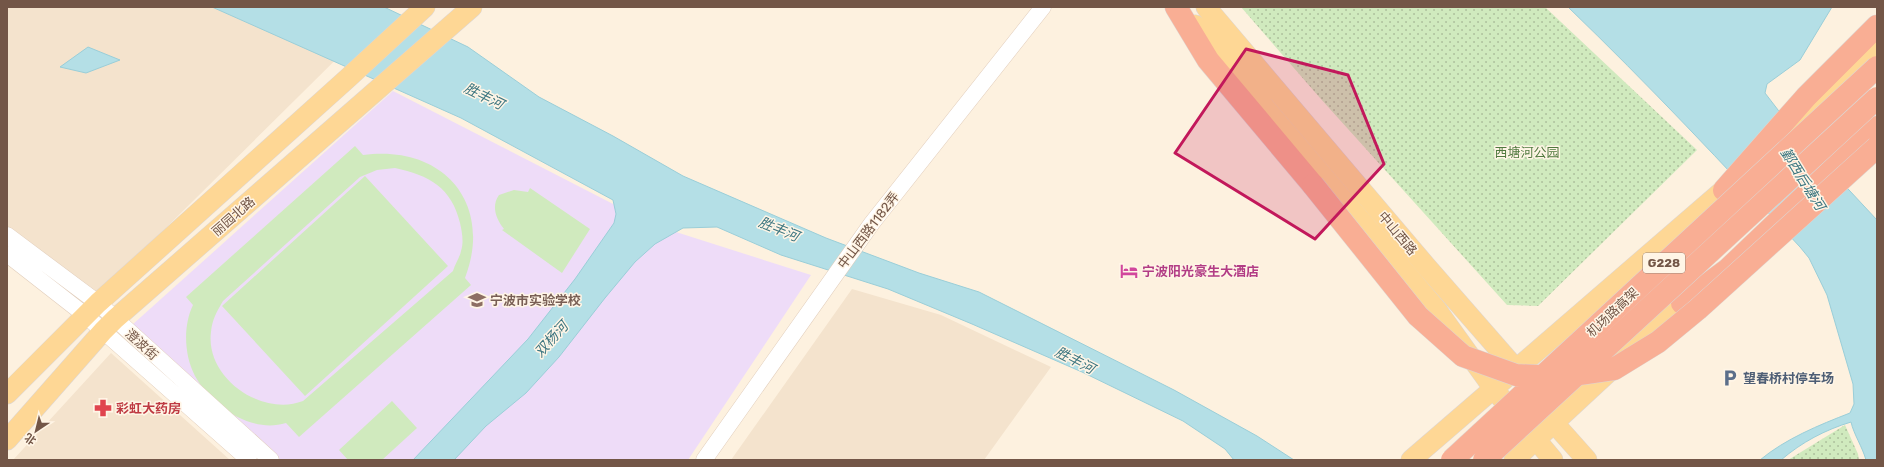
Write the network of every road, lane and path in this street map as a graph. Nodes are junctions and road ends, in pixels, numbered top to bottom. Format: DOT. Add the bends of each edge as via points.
graph roads {
  1 [pos="425,7"];
  2 [pos="1043,7"];
  3 [pos="1176,7"];
  4 [pos="1179,7"];
  5 [pos="1206,7"];
  6 [pos="468,12"];
  7 [pos="1877,26"];
  8 [pos="1877,47"];
  9 [pos="1877,67"];
  10 [pos="1877,98"];
  11 [pos="1877,114"];
  12 [pos="1877,127"];
  13 [pos="1877,147"];
  14 [pos="1722,192"];
  15 [pos="7,235"];
  16 [pos="7,254"];
  17 [pos="1682,303"];
  18 [pos="91,309"];
  19 [pos="109,325"];
  20 [pos="1516,369"];
  21 [pos="1493,388"];
  22 [pos="7,394"];
  23 [pos="1554,423"];
  24 [pos="7,440"];
  25 [pos="1536,440"];
  26 [pos="249,460"];
  27 [pos="271,460"];
  28 [pos="704,460"];
  29 [pos="1412,460"];
  30 [pos="1452,460"];
  31 [pos="1484,460"];
  32 [pos="1514,460"];
  33 [pos="1553,460"];
  34 [pos="1587,460"];
  1 -- 18 [label="main road, 丽园北路"];
  2 -- 28 [label="street, 中山西路1182弄" via="872,223"];
  3 -- 13 [label="highway, bridge" via="1208,60 1418,316 1464,356 1516,375 1559,377 1614,369 1658,342"];
  4 -- 21 [label="main road, 中山西路" via="1437,310"];
  5 -- 20 [label="main road, 中山西路"];
  6 -- 19 [label="main road, 丽园北路"];
  7 -- 14 [label="highway" via="1806,97"];
  8 -- 14 [label="main road"];
  9 -- 30 [label="highway, 机场路高架 / G228, bridge"];
  10 -- 31 [label="highway, 机场路高架 / G228, bridge"];
  11 -- 17 [label="main road"];
  12 -- 17 [label="highway" via="1728,269"];
  14 -- 20 [label="main road"];
  15 -- 18 [label="street, 澄波街"];
  16 -- 18 [label="street, 澄波街"];
  17 -- 23 [label="main road"];
  18 -- 19 [label="street, 澄波街"];
  18 -- 22 [label="main road, 丽园北路"];
  19 -- 24 [label="main road, 丽园北路"];
  19 -- 26 [label="street, 澄波街"];
  19 -- 27 [label="street, 澄波街"];
  20 -- 21 [label="main road"];
  20 -- 23 [label="main road, 中山西路"];
  21 -- 25 [label="main road, 中山西路"];
  21 -- 29 [label="main road"];
  23 -- 25 [label="main road"];
  23 -- 34 [label="main road, 中山西路"];
  25 -- 32 [label="main road"];
  25 -- 33 [label="main road, 中山西路"];
}
